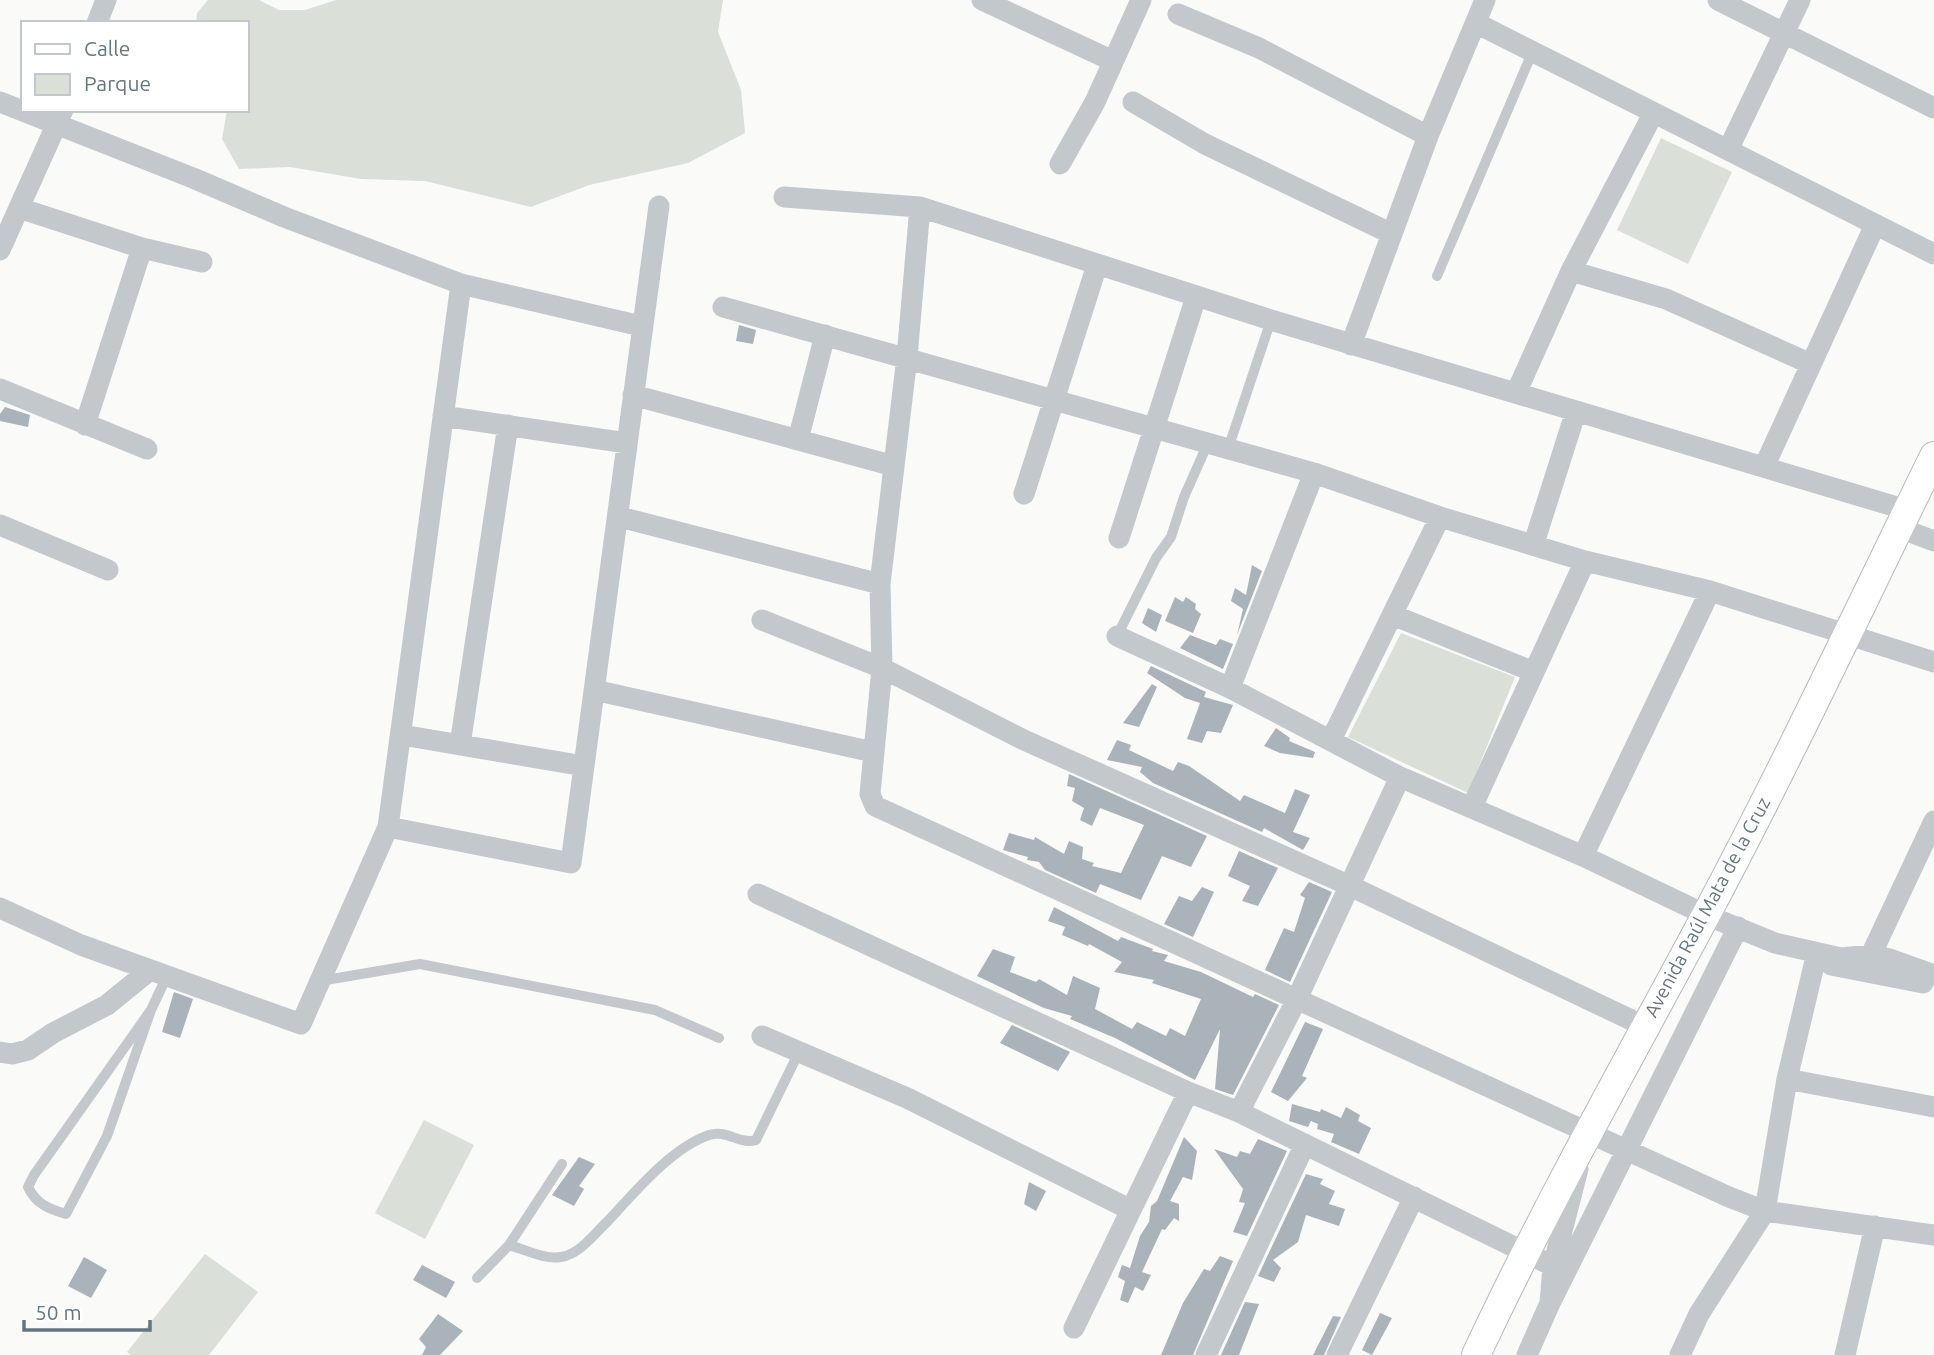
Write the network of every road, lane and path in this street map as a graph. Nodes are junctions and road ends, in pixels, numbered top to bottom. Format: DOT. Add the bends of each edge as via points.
graph roads {
  1 [pos="106,0"];
  2 [pos="982,0"];
  3 [pos="1141,0"];
  4 [pos="1485,0"];
  5 [pos="1718,0"];
  6 [pos="1800,0"];
  7 [pos="1178,14"];
  8 [pos="98,21"];
  9 [pos="1476,23"];
  10 [pos="1784,32"];
  11 [pos="1532,52"];
  12 [pos="1113,61"];
  13 [pos="0,102"];
  14 [pos="1133,102"];
  15 [pos="21,108"];
  16 [pos="1934,108"];
  17 [pos="38,112"];
  18 [pos="1653,114"];
  19 [pos="60,118"];
  20 [pos="1428,136"];
  21 [pos="1728,150"];
  22 [pos="1060,164"];
  23 [pos="784,197"];
  24 [pos="659,206"];
  25 [pos="920,207"];
  26 [pos="19,208"];
  27 [pos="1874,225"];
  28 [pos="1392,234"];
  29 [pos="1,246"];
  30 [pos="142,248"];
  31 [pos="1934,254"];
  32 [pos="202,262"];
  33 [pos="1097,265"];
  34 [pos="1571,271"];
  35 [pos="1437,276"];
  36 [pos="461,284"];
  37 [pos="1196,297"];
  38 [pos="723,307"];
  39 [pos="1271,320"];
  40 [pos="641,326"];
  41 [pos="825,335"];
  42 [pos="1351,345"];
  43 [pos="907,357"];
  44 [pos="1811,364"];
  45 [pos="0,389"];
  46 [pos="1516,393"];
  47 [pos="633,395"];
  48 [pos="1054,399"];
  49 [pos="1576,411"];
  50 [pos="443,416"];
  51 [pos="85,425"];
  52 [pos="508,425"];
  53 [pos="1156,429"];
  54 [pos="798,440"];
  55 [pos="627,443"];
  56 [pos="1218,446"];
  57 [pos="147,449"];
  58 [pos="1934,456"];
  59 [pos="894,466"];
  60 [pos="1764,467"];
  61 [pos="1314,473"];
  62 [pos="1024,494"];
  63 [pos="620,517"];
  64 [pos="1440,517"];
  65 [pos="1903,519"];
  66 [pos="0,525"];
  67 [pos="1119,538"];
  68 [pos="1934,541"];
  69 [pos="1534,543"];
  70 [pos="1585,561"];
  71 [pos="108,570"];
  72 [pos="880,584"];
  73 [pos="1710,591"];
  74 [pos="1395,616"];
  75 [pos="762,620"];
  76 [pos="1847,634"];
  77 [pos="1117,636"];
  78 [pos="1934,662"];
  79 [pos="882,668"];
  80 [pos="1534,672"];
  81 [pos="1230,688"];
  82 [pos="594,690"];
  83 [pos="402,735"];
  84 [pos="1331,740"];
  85 [pos="460,745"];
  86 [pos="873,752"];
  87 [pos="584,766"];
  88 [pos="1401,777"];
  89 [pos="1472,807"];
  90 [pos="1934,821"];
  91 [pos="388,827"];
  92 [pos="1583,856"];
  93 [pos="1348,884"];
  94 [pos="758,894"];
  95 [pos="0,908"];
  96 [pos="1706,915"];
  97 [pos="1738,926"];
  98 [pos="1775,943"];
  99 [pos="1871,955"];
  100 [pos="1815,961"];
  101 [pos="159,973"];
  102 [pos="1934,975"];
  103 [pos="320,981"];
  104 [pos="1934,985"];
  105 [pos="1296,1001"];
  106 [pos="151,1010"];
  107 [pos="1644,1026"];
  108 [pos="762,1036"];
  109 [pos="719,1038"];
  110 [pos="0,1052"];
  111 [pos="799,1052"];
  112 [pos="1787,1079"];
  113 [pos="1188,1092"];
  114 [pos="1934,1107"];
  115 [pos="1239,1112"];
  116 [pos="1587,1130"];
  117 [pos="1305,1144"];
  118 [pos="1627,1149"];
  119 [pos="562,1164"];
  120 [pos="1413,1197"];
  121 [pos="1131,1210"];
  122 [pos="1765,1211"];
  123 [pos="1875,1226"];
  124 [pos="1934,1235"];
  125 [pos="509,1245"];
  126 [pos="1525,1251"];
  127 [pos="1553,1266"];
  128 [pos="478,1278"];
  129 [pos="1550,1303"];
  130 [pos="1074,1328"];
  131 [pos="1206,1355"];
  132 [pos="1337,1355"];
  133 [pos="1476,1355"];
  134 [pos="1527,1355"];
  135 [pos="1680,1355"];
  136 [pos="1846,1355"];
  1 -- 8 [label="street"];
  2 -- 12 [label="street"];
  3 -- 12 [label="street"];
  4 -- 9 [label="street"];
  5 -- 10 [label="street"];
  6 -- 10 [label="street"];
  7 -- 20 [label="street" via="1259,48"];
  9 -- 11 [label="street"];
  9 -- 20 [label="street"];
  10 -- 16 [label="street"];
  10 -- 21 [label="street"];
  11 -- 18 [label="street"];
  11 -- 35 [label="lane"];
  12 -- 22 [label="street"];
  13 -- 15 [label="street"];
  14 -- 28 [label="street" via="1205,144"];
  17 -- 19 [label="street"];
  18 -- 21 [label="street"];
  18 -- 34 [label="street"];
  19 -- 26 [label="street"];
  19 -- 36 [label="street" via="284,217"];
  20 -- 28 [label="street"];
  21 -- 27 [label="street"];
  23 -- 25 [label="street"];
  24 -- 40 [label="street"];
  25 -- 33 [label="street"];
  25 -- 43 [label="street"];
  26 -- 29 [label="street"];
  26 -- 30 [label="street"];
  27 -- 31 [label="street"];
  27 -- 44 [label="street"];
  28 -- 42 [label="street"];
  30 -- 32 [label="street"];
  30 -- 51 [label="street"];
  33 -- 37 [label="street"];
  33 -- 48 [label="street"];
  34 -- 44 [label="street" via="1666,299"];
  34 -- 46 [label="street"];
  36 -- 40 [label="street"];
  36 -- 50 [label="street"];
  37 -- 39 [label="street"];
  37 -- 53 [label="street"];
  38 -- 41 [label="street"];
  39 -- 42 [label="street"];
  39 -- 56 [label="lane"];
  40 -- 47 [label="street"];
  41 -- 43 [label="street"];
  41 -- 54 [label="street"];
  42 -- 46 [label="street"];
  43 -- 48 [label="street"];
  43 -- 59 [label="street"];
  44 -- 60 [label="street"];
  45 -- 51 [label="street"];
  46 -- 49 [label="street"];
  47 -- 54 [label="street"];
  47 -- 55 [label="street"];
  48 -- 53 [label="street"];
  48 -- 62 [label="street"];
  49 -- 60 [label="street"];
  49 -- 69 [label="street"];
  50 -- 52 [label="street"];
  50 -- 83 [label="street"];
  51 -- 57 [label="street"];
  52 -- 55 [label="street"];
  52 -- 85 [label="street"];
  53 -- 56 [label="street"];
  53 -- 67 [label="street"];
  54 -- 59 [label="street"];
  55 -- 63 [label="street"];
  56 -- 61 [label="street"];
  56 -- 77 [label="lane" via="1184,496 1171,537"];
  58 -- 65 [label="street, Avenida Raúl Mata de la Cruz"];
  59 -- 72 [label="street"];
  60 -- 65 [label="street"];
  61 -- 64 [label="street"];
  61 -- 81 [label="street"];
  63 -- 72 [label="street"];
  63 -- 82 [label="street"];
  64 -- 69 [label="street"];
  64 -- 74 [label="street"];
  65 -- 68 [label="street"];
  65 -- 76 [label="street, Avenida Raúl Mata de la Cruz"];
  66 -- 71 [label="street"];
  69 -- 70 [label="street"];
  70 -- 73 [label="street"];
  70 -- 80 [label="street"];
  72 -- 79 [label="street"];
  73 -- 76 [label="street"];
  73 -- 92 [label="street"];
  74 -- 80 [label="street"];
  74 -- 84 [label="street"];
  75 -- 79 [label="street"];
  76 -- 78 [label="street"];
  76 -- 96 [label="street, Avenida Raúl Mata de la Cruz"];
  77 -- 81 [label="street"];
  79 -- 86 [label="street"];
  79 -- 93 [label="street" via="1024,740"];
  80 -- 89 [label="street"];
  81 -- 84 [label="street"];
  82 -- 86 [label="street"];
  82 -- 87 [label="street"];
  83 -- 85 [label="street"];
  83 -- 91 [label="street"];
  84 -- 88 [label="street"];
  85 -- 87 [label="street"];
  86 -- 105 [label="street" via="870,794 875,806 885,813"];
  87 -- 91 [label="street" via="572,863"];
  88 -- 89 [label="street"];
  88 -- 93 [label="street"];
  89 -- 92 [label="street"];
  90 -- 99 [label="street"];
  91 -- 103 [label="street"];
  92 -- 96 [label="street"];
  93 -- 105 [label="street"];
  93 -- 107 [label="street"];
  94 -- 113 [label="street"];
  95 -- 101 [label="street"];
  96 -- 97 [label="street"];
  96 -- 107 [label="street, Avenida Raúl Mata de la Cruz"];
  97 -- 98 [label="street"];
  97 -- 118 [label="street"];
  98 -- 99 [label="street" via="1840,958"];
  98 -- 100 [label="street" via="1792,955"];
  99 -- 102 [label="street"];
  100 -- 104 [label="street"];
  100 -- 112 [label="street"];
  101 -- 103 [label="street" via="301,1024"];
  101 -- 106 [label="lane"];
  101 -- 110 [label="street" via="28,1051"];
  103 -- 109 [label="lane" via="419,964 655,1010"];
  105 -- 115 [label="street"];
  105 -- 116 [label="street"];
  106 -- 106 [label="lane" via="34,1175 28,1187 34,1199 51,1210 66,1214 107,1136"];
  107 -- 116 [label="street, Avenida Raúl Mata de la Cruz"];
  108 -- 111 [label="street"];
  111 -- 121 [label="street" via="907,1098"];
  111 -- 125 [label="lane" via="756,1140 709,1135 686,1148 661,1166 573,1254 548,1257"];
  112 -- 114 [label="street"];
  112 -- 122 [label="street"];
  113 -- 115 [label="street"];
  113 -- 121 [label="street"];
  115 -- 117 [label="street"];
  116 -- 118 [label="street"];
  116 -- 126 [label="street, Avenida Raúl Mata de la Cruz"];
  116 -- 127 [label="street"];
  117 -- 120 [label="street"];
  117 -- 131 [label="street"];
  118 -- 122 [label="street"];
  118 -- 129 [label="street"];
  119 -- 125 [label="lane"];
  120 -- 126 [label="street"];
  120 -- 132 [label="street"];
  121 -- 130 [label="street"];
  122 -- 123 [label="street"];
  122 -- 135 [label="street" via="1699,1314"];
  123 -- 124 [label="street"];
  123 -- 136 [label="street"];
  125 -- 128 [label="lane"];
  126 -- 127 [label="street"];
  126 -- 133 [label="street, Avenida Raúl Mata de la Cruz"];
  127 -- 129 [label="street"];
  129 -- 134 [label="street"];
}
